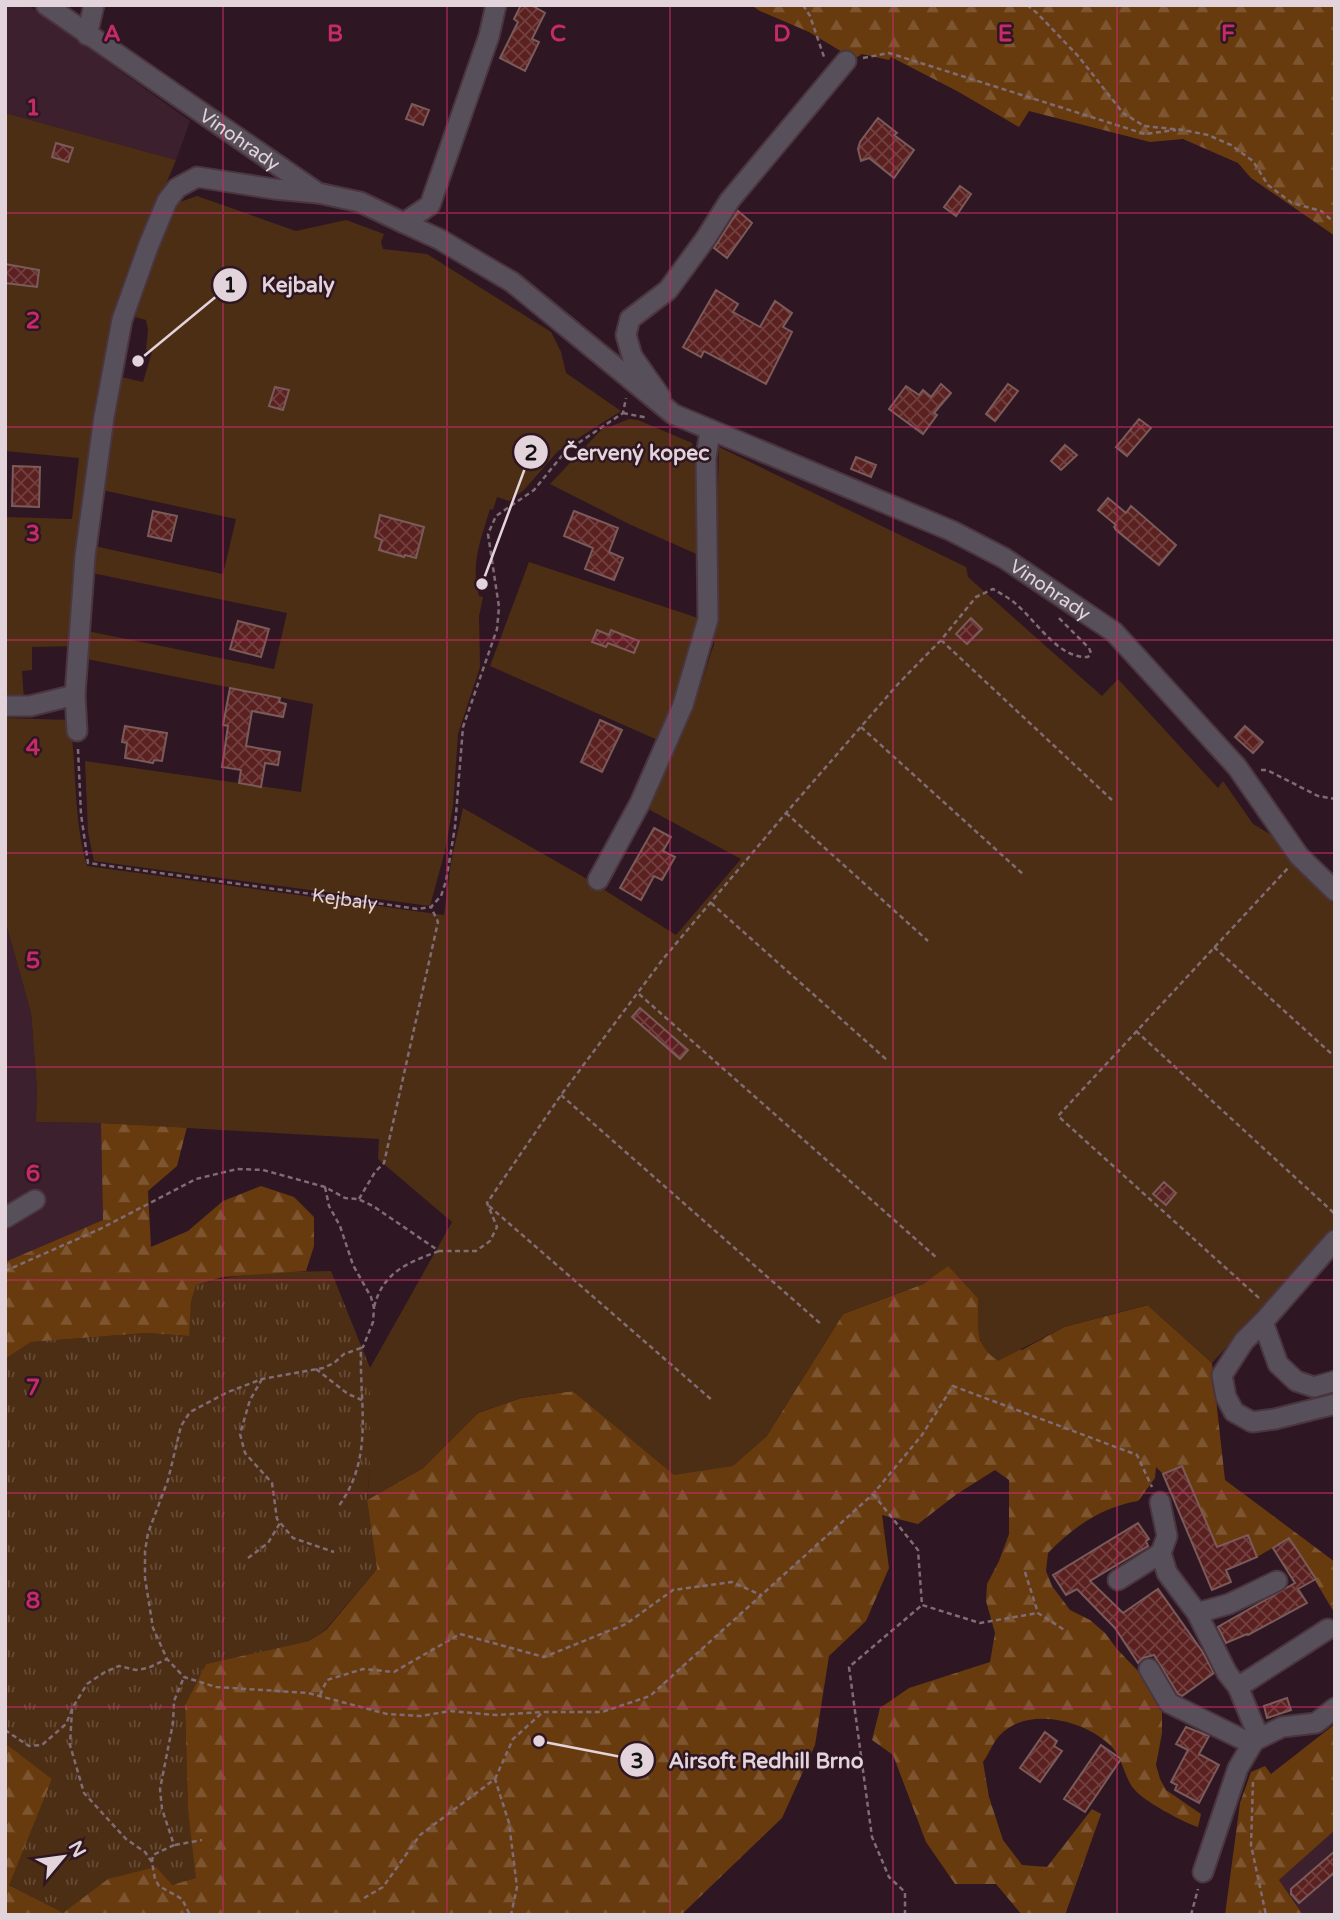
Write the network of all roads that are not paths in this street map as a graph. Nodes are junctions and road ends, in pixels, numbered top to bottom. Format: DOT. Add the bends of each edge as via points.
graph roads {
  1 [pos="46,5"];
  2 [pos="94,5"];
  3 [pos="496,5"];
  4 [pos="88,35"];
  5 [pos="846,61"];
  6 [pos="318,193"];
  7 [pos="404,223"];
  8 [pos="673,414"];
  9 [pos="710,430"];
  10 [pos="75,695"];
  11 [pos="5,706"];
  12 [pos="77,732"];
  13 [pos="598,880"];
  14 [pos="1335,891"];
  15 [pos="35,1199"];
  16 [pos="5,1218"];
  17 [pos="1335,1240"];
  18 [pos="1267,1316"];
  19 [pos="1335,1381"];
  20 [pos="1335,1404"];
  21 [pos="1160,1502"];
  22 [pos="1161,1553"];
  23 [pos="1118,1580"];
  24 [pos="1277,1581"];
  25 [pos="1197,1613"];
  26 [pos="1328,1629"];
  27 [pos="1149,1670"];
  28 [pos="1238,1687"];
  29 [pos="1335,1707"];
  30 [pos="1256,1741"];
  31 [pos="1203,1872"];
  1 -- 4 [label="street, Vinohrady"];
  2 -- 4 [label="street"];
  3 -- 7 [label="street" via="430,205"];
  4 -- 6 [label="street, Vinohrady"];
  5 -- 8 [label="street" via="730,200 668,290 629,320 626,335 632,356"];
  6 -- 7 [label="street, Vinohrady" via="360,202"];
  6 -- 10 [label="street" via="197,177 177,188 167,201 122,320 106,405 85,555"];
  7 -- 8 [label="street, Vinohrady" via="512,282"];
  8 -- 9 [label="street, Vinohrady"];
  9 -- 13 [label="street" via="706,458 708,619 683,705 640,803"];
  9 -- 14 [label="street, Vinohrady" via="952,531 1004,558 1114,632 1237,767 1299,856"];
  10 -- 11 [label="street" via="30,706"];
  10 -- 12 [label="street"];
  15 -- 16 [label="street"];
  17 -- 18 [label="street"];
  18 -- 19 [label="street" via="1278,1364 1296,1381 1314,1387"];
  18 -- 20 [label="street" via="1223,1375 1234,1412 1252,1422"];
  21 -- 22 [label="street" via="1167,1536"];
  22 -- 23 [label="street"];
  22 -- 25 [label="street" via="1167,1573"];
  24 -- 25 [label="street" via="1229,1604"];
  25 -- 28 [label="street"];
  26 -- 28 [label="street"];
  27 -- 30 [label="street" via="1170,1703"];
  28 -- 30 [label="street"];
  29 -- 30 [label="street" via="1316,1723 1282,1727"];
  30 -- 31 [label="street" via="1238,1768"];
}
